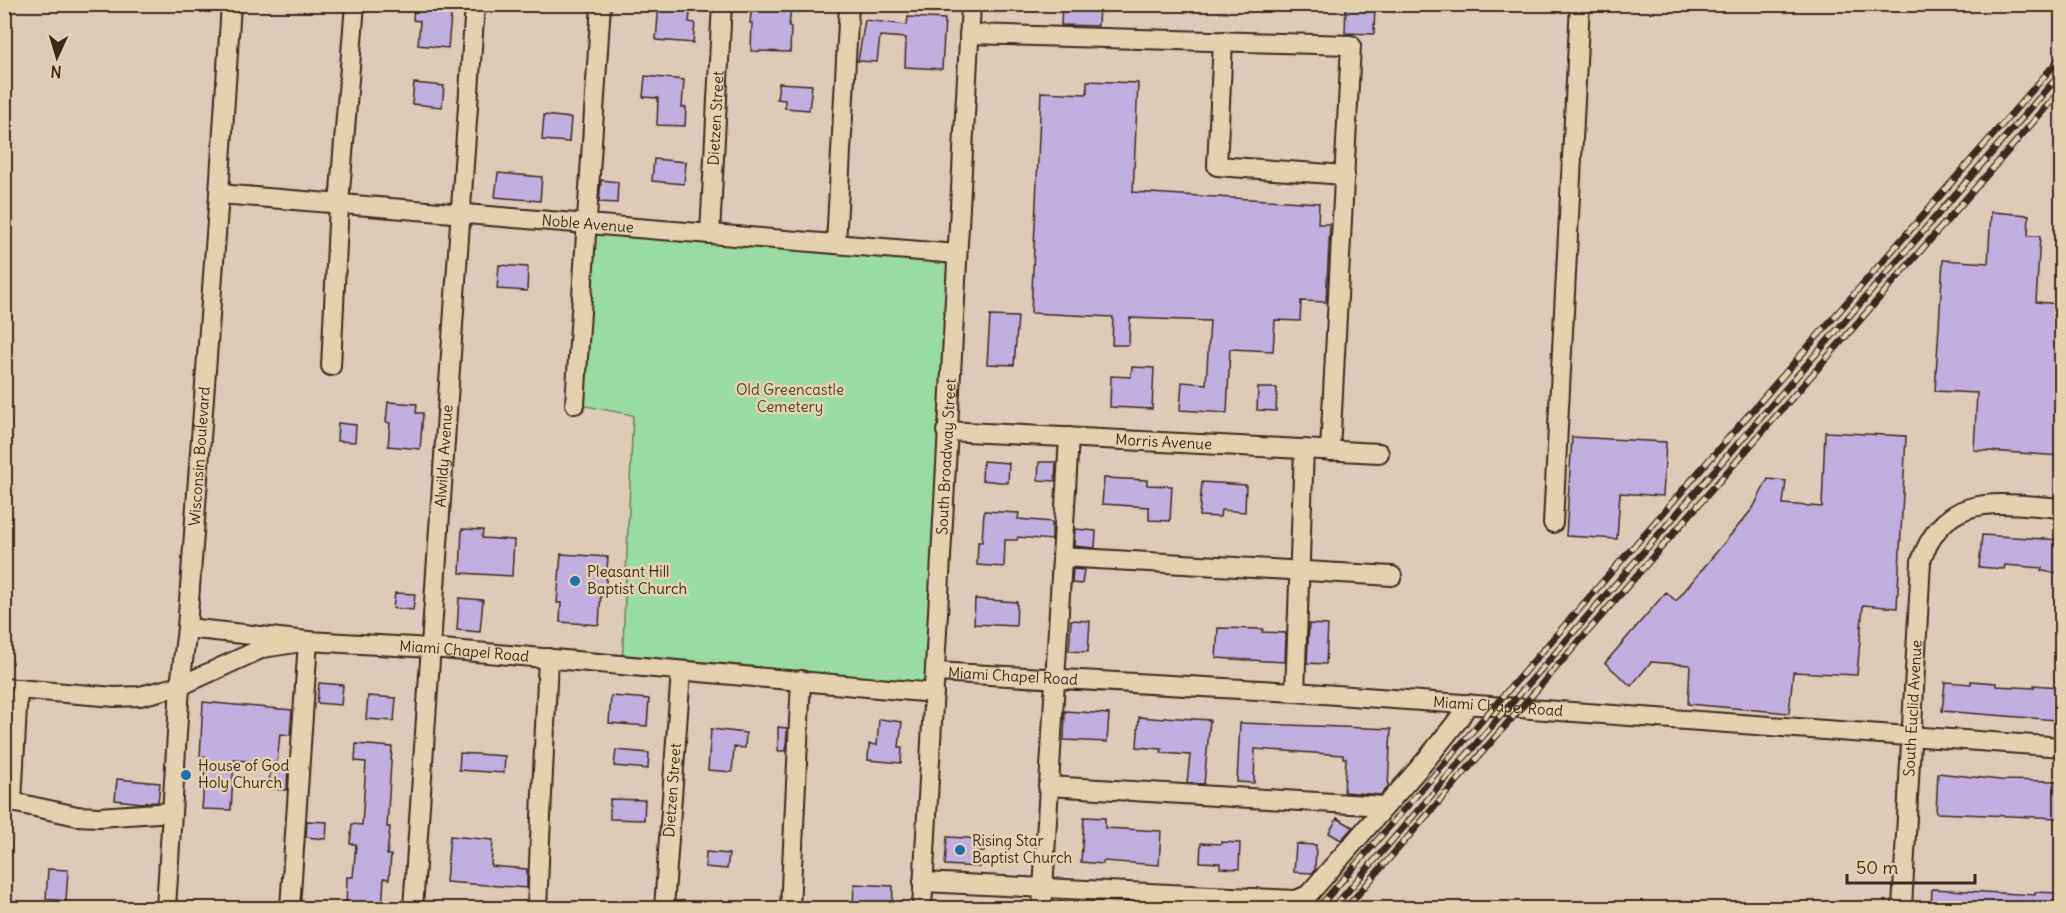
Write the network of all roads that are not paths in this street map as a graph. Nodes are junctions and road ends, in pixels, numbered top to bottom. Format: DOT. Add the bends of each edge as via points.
graph roads {
  1 [pos="231,4"];
  2 [pos="355,4"];
  3 [pos="475,4"];
  4 [pos="601,4"];
  5 [pos="722,4"];
  6 [pos="849,4"];
  7 [pos="971,4"];
  8 [pos="1580,4"];
  9 [pos="969,34"];
  10 [pos="1223,41"];
  11 [pos="1345,175"];
  12 [pos="219,194"];
  13 [pos="339,204"];
  14 [pos="460,214"];
  15 [pos="585,224"];
  16 [pos="710,234"];
  17 [pos="836,244"];
  18 [pos="957,254"];
  19 [pos="332,366"];
  20 [pos="575,404"];
  21 [pos="946,431"];
  22 [pos="1069,437"];
  23 [pos="1305,449"];
  24 [pos="1330,451"];
  25 [pos="1379,453"];
  26 [pos="2061,508"];
  27 [pos="1553,522"];
  28 [pos="1062,557"];
  29 [pos="1301,571"];
  30 [pos="1392,576"];
  31 [pos="187,628"];
  32 [pos="308,640"];
  33 [pos="431,648"];
  34 [pos="548,658"];
  35 [pos="681,671"];
  36 [pos="935,672"];
  37 [pos="1054,679"];
  38 [pos="801,680"];
  39 [pos="180,686"];
  40 [pos="11,689"];
  41 [pos="1294,692"];
  42 [pos="933,693"];
  43 [pos="1468,704"];
  44 [pos="1912,737"];
  45 [pos="2061,747"];
  46 [pos="1048,786"];
  47 [pos="8,801"];
  48 [pos="1384,806"];
  49 [pos="172,812"];
  50 [pos="923,882"];
  51 [pos="1043,886"];
  52 [pos="1292,904"];
  53 [pos="166,909"];
  54 [pos="290,909"];
  55 [pos="413,909"];
  56 [pos="537,909"];
  57 [pos="664,909"];
  58 [pos="790,909"];
  59 [pos="922,909"];
  60 [pos="1042,909"];
  61 [pos="1902,909"];
  1 -- 12 [label="street, Wisconsin Boulevard"];
  2 -- 13 [label="street"];
  3 -- 14 [label="street, Alwildy Avenue"];
  4 -- 15 [label="street"];
  5 -- 16 [label="street, Dietzen Street"];
  6 -- 17 [label="street"];
  7 -- 9 [label="street, South Broadway Street"];
  8 -- 27 [label="street"];
  9 -- 10 [label="street"];
  9 -- 18 [label="street, South Broadway Street"];
  10 -- 11 [label="street" via="1217,166"];
  10 -- 11 [label="street" via="1352,45"];
  11 -- 24 [label="street"];
  12 -- 13 [label="street, Noble Avenue"];
  12 -- 31 [label="street, Wisconsin Boulevard"];
  13 -- 14 [label="street, Noble Avenue"];
  13 -- 19 [label="street"];
  14 -- 15 [label="street, Noble Avenue"];
  14 -- 33 [label="street, Alwildy Avenue"];
  15 -- 16 [label="street, Noble Avenue"];
  15 -- 20 [label="street"];
  16 -- 17 [label="street, Noble Avenue"];
  17 -- 18 [label="street, Noble Avenue"];
  18 -- 21 [label="street, South Broadway Street"];
  21 -- 22 [label="street, Morris Avenue"];
  21 -- 36 [label="street, South Broadway Street"];
  22 -- 23 [label="street, Morris Avenue"];
  22 -- 28 [label="street"];
  23 -- 24 [label="street, Morris Avenue"];
  23 -- 29 [label="street"];
  24 -- 25 [label="street, Morris Avenue"];
  26 -- 44 [label="street, South Euclid Avenue" via="1971,506 1950,517 1927,544 1921,561"];
  28 -- 29 [label="street"];
  28 -- 37 [label="street"];
  29 -- 30 [label="street"];
  29 -- 41 [label="street"];
  31 -- 32 [label="street"];
  31 -- 39 [label="street, Wisconsin Boulevard"];
  32 -- 33 [label="street, Miami Chapel Road"];
  32 -- 39 [label="street, Miami Chapel Road" via="263,648"];
  32 -- 54 [label="street"];
  33 -- 34 [label="street, Miami Chapel Road"];
  33 -- 55 [label="street, Alwildy Avenue"];
  34 -- 35 [label="street, Miami Chapel Road"];
  34 -- 56 [label="street"];
  35 -- 38 [label="street, Miami Chapel Road"];
  35 -- 57 [label="street, Dietzen Street"];
  36 -- 37 [label="street, Miami Chapel Road"];
  36 -- 42 [label="street, South Broadway Street"];
  37 -- 41 [label="street, Miami Chapel Road"];
  37 -- 46 [label="street"];
  38 -- 42 [label="street, Miami Chapel Road"];
  38 -- 58 [label="street"];
  39 -- 40 [label="street, Miami Chapel Road" via="140,696 115,697"];
  39 -- 49 [label="street, Wisconsin Boulevard"];
  40 -- 47 [label="street"];
  41 -- 43 [label="street, Miami Chapel Road"];
  42 -- 50 [label="street, South Broadway Street"];
  43 -- 44 [label="street, Miami Chapel Road"];
  43 -- 48 [label="street"];
  44 -- 45 [label="street, Miami Chapel Road"];
  44 -- 61 [label="street, South Euclid Avenue"];
  46 -- 48 [label="street"];
  46 -- 51 [label="street"];
  47 -- 49 [label="street" via="77,816"];
  48 -- 52 [label="street" via="1308,895"];
  49 -- 53 [label="street, Wisconsin Boulevard"];
  50 -- 51 [label="street"];
  50 -- 59 [label="street, South Broadway Street"];
  51 -- 52 [label="street"];
  51 -- 60 [label="street"];
}
